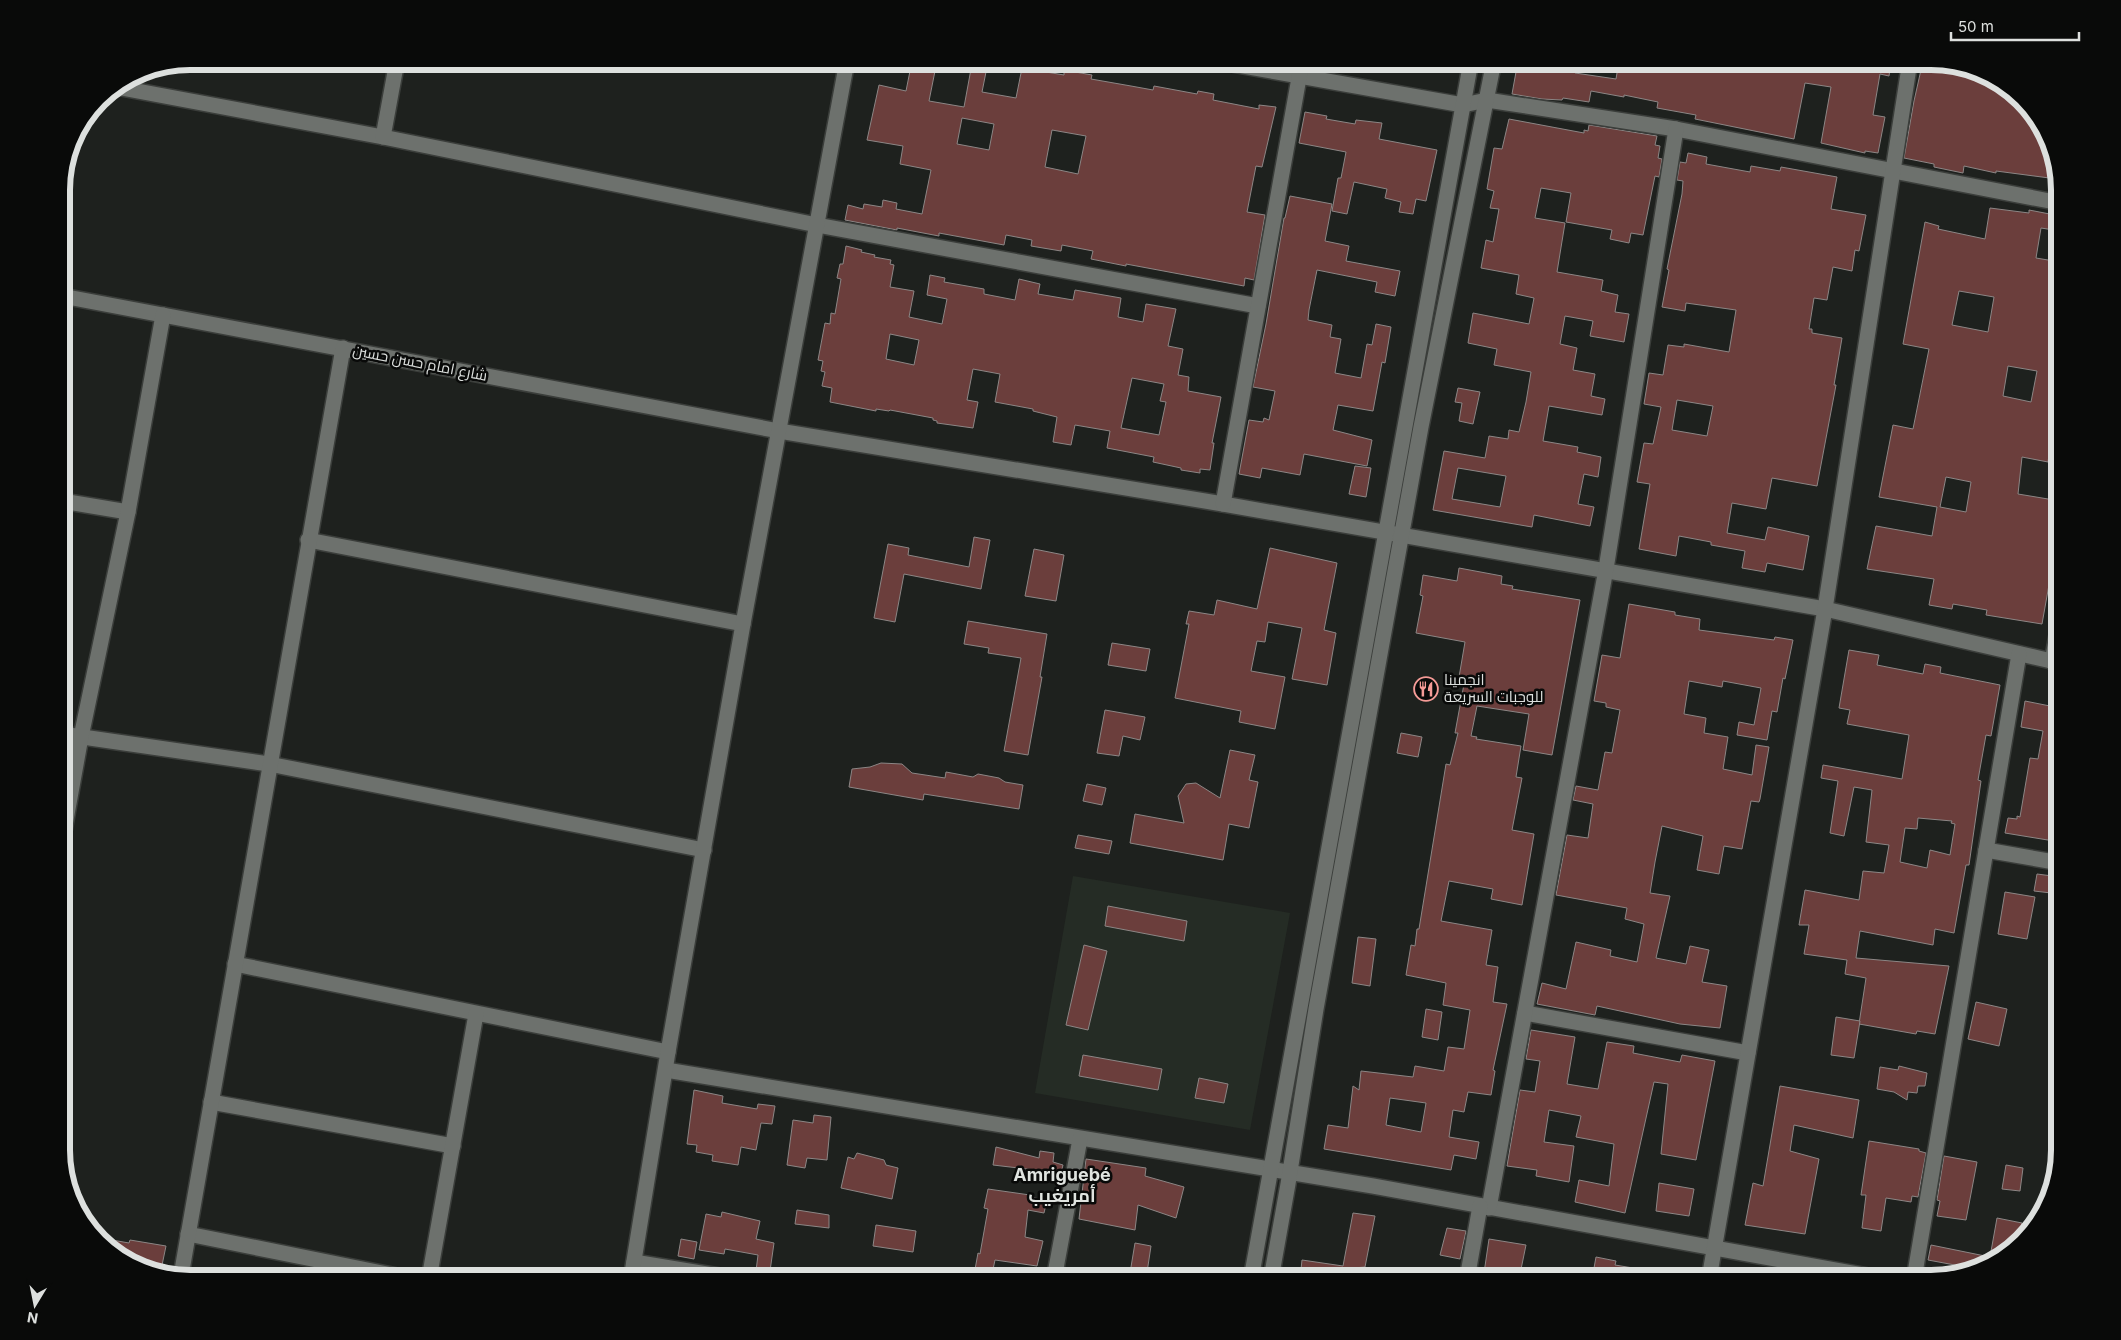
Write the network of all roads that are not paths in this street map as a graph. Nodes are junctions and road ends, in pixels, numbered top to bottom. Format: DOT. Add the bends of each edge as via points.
graph roads {
  1 [pos="395,70"];
  2 [pos="845,70"];
  3 [pos="1301,70"];
  4 [pos="1306,70"];
  5 [pos="1469,70"];
  6 [pos="1492,70"];
  7 [pos="1909,70"];
  8 [pos="125,90"];
  9 [pos="1487,100"];
  10 [pos="1463,105"];
  11 [pos="1676,129"];
  12 [pos="383,137"];
  13 [pos="1892,172"];
  14 [pos="2051,201"];
  15 [pos="817,225"];
  16 [pos="70,298"];
  17 [pos="1258,306"];
  18 [pos="163,315"];
  19 [pos="343,348"];
  20 [pos="779,431"];
  21 [pos="70,502"];
  22 [pos="1223,504"];
  23 [pos="128,512"];
  24 [pos="1386,533"];
  25 [pos="1402,536"];
  26 [pos="308,540"];
  27 [pos="1606,569"];
  28 [pos="1825,609"];
  29 [pos="743,624"];
  30 [pos="2019,654"];
  31 [pos="2051,661"];
  32 [pos="70,735"];
  33 [pos="81,737"];
  34 [pos="270,764"];
  35 [pos="70,798"];
  36 [pos="704,850"];
  37 [pos="1986,850"];
  38 [pos="2051,861"];
  39 [pos="235,964"];
  40 [pos="1525,1013"];
  41 [pos="476,1014"];
  42 [pos="668,1052"];
  43 [pos="1748,1053"];
  44 [pos="666,1070"];
  45 [pos="211,1102"];
  46 [pos="1080,1139"];
  47 [pos="453,1146"];
  48 [pos="1271,1170"];
  49 [pos="1290,1174"];
  50 [pos="1485,1207"];
  51 [pos="188,1234"];
  52 [pos="1715,1248"];
  53 [pos="634,1262"];
  54 [pos="182,1270"];
  55 [pos="367,1270"];
  56 [pos="431,1270"];
  57 [pos="633,1270"];
  58 [pos="682,1270"];
  59 [pos="1056,1270"];
  60 [pos="1253,1270"];
  61 [pos="1273,1270"];
  62 [pos="1469,1270"];
  63 [pos="1711,1270"];
  64 [pos="1836,1270"];
  65 [pos="1916,1270"];
  1 -- 12 [label="street"];
  2 -- 15 [label="street"];
  3 -- 17 [label="street"];
  4 -- 10 [label="street"];
  5 -- 10 [label="street"];
  6 -- 9 [label="street"];
  7 -- 13 [label="street"];
  8 -- 12 [label="street"];
  9 -- 10 [label="street"];
  9 -- 11 [label="street"];
  9 -- 25 [label="street"];
  10 -- 24 [label="street"];
  11 -- 13 [label="street"];
  11 -- 27 [label="street"];
  12 -- 15 [label="street"];
  13 -- 14 [label="street"];
  13 -- 28 [label="street"];
  15 -- 17 [label="street"];
  15 -- 20 [label="street"];
  16 -- 18 [label="street, شارع امام حسن حسين"];
  17 -- 22 [label="street"];
  18 -- 19 [label="street, شارع امام حسن حسين"];
  18 -- 23 [label="street"];
  19 -- 20 [label="street, شارع امام حسن حسين"];
  19 -- 26 [label="street"];
  20 -- 22 [label="street, شارع امام حسن حسين"];
  20 -- 29 [label="street"];
  21 -- 23 [label="street"];
  22 -- 24 [label="street, شارع امام حسن حسين"];
  23 -- 33 [label="street"];
  24 -- 25 [label="street, شارع امام حسن حسين"];
  24 -- 48 [label="street"];
  25 -- 27 [label="street, شارع امام حسن حسين"];
  25 -- 49 [label="street" via="1316,1008"];
  26 -- 29 [label="street"];
  26 -- 34 [label="street"];
  27 -- 28 [label="street, شارع امام حسن حسين"];
  27 -- 40 [label="street"];
  28 -- 30 [label="street, شارع امام حسن حسين"];
  28 -- 43 [label="street"];
  29 -- 36 [label="street"];
  30 -- 31 [label="street, شارع امام حسن حسين"];
  30 -- 37 [label="street"];
  32 -- 33 [label="street"];
  33 -- 34 [label="street"];
  33 -- 35 [label="street"];
  34 -- 36 [label="street"];
  34 -- 39 [label="street"];
  36 -- 42 [label="street"];
  37 -- 38 [label="street"];
  37 -- 65 [label="street"];
  39 -- 41 [label="street"];
  39 -- 45 [label="street"];
  40 -- 43 [label="street"];
  40 -- 50 [label="street"];
  41 -- 42 [label="street"];
  41 -- 47 [label="street"];
  42 -- 44 [label="street"];
  43 -- 52 [label="street"];
  44 -- 46 [label="street"];
  44 -- 53 [label="street"];
  45 -- 47 [label="street"];
  45 -- 51 [label="street"];
  46 -- 48 [label="street"];
  46 -- 59 [label="street"];
  47 -- 56 [label="street"];
  48 -- 49 [label="street"];
  48 -- 60 [label="street"];
  49 -- 50 [label="street"];
  49 -- 61 [label="street"];
  50 -- 52 [label="street"];
  50 -- 62 [label="street"];
  51 -- 54 [label="street"];
  51 -- 55 [label="street"];
  52 -- 63 [label="street"];
  52 -- 64 [label="street"];
  53 -- 57 [label="street"];
  53 -- 58 [label="street"];
}
